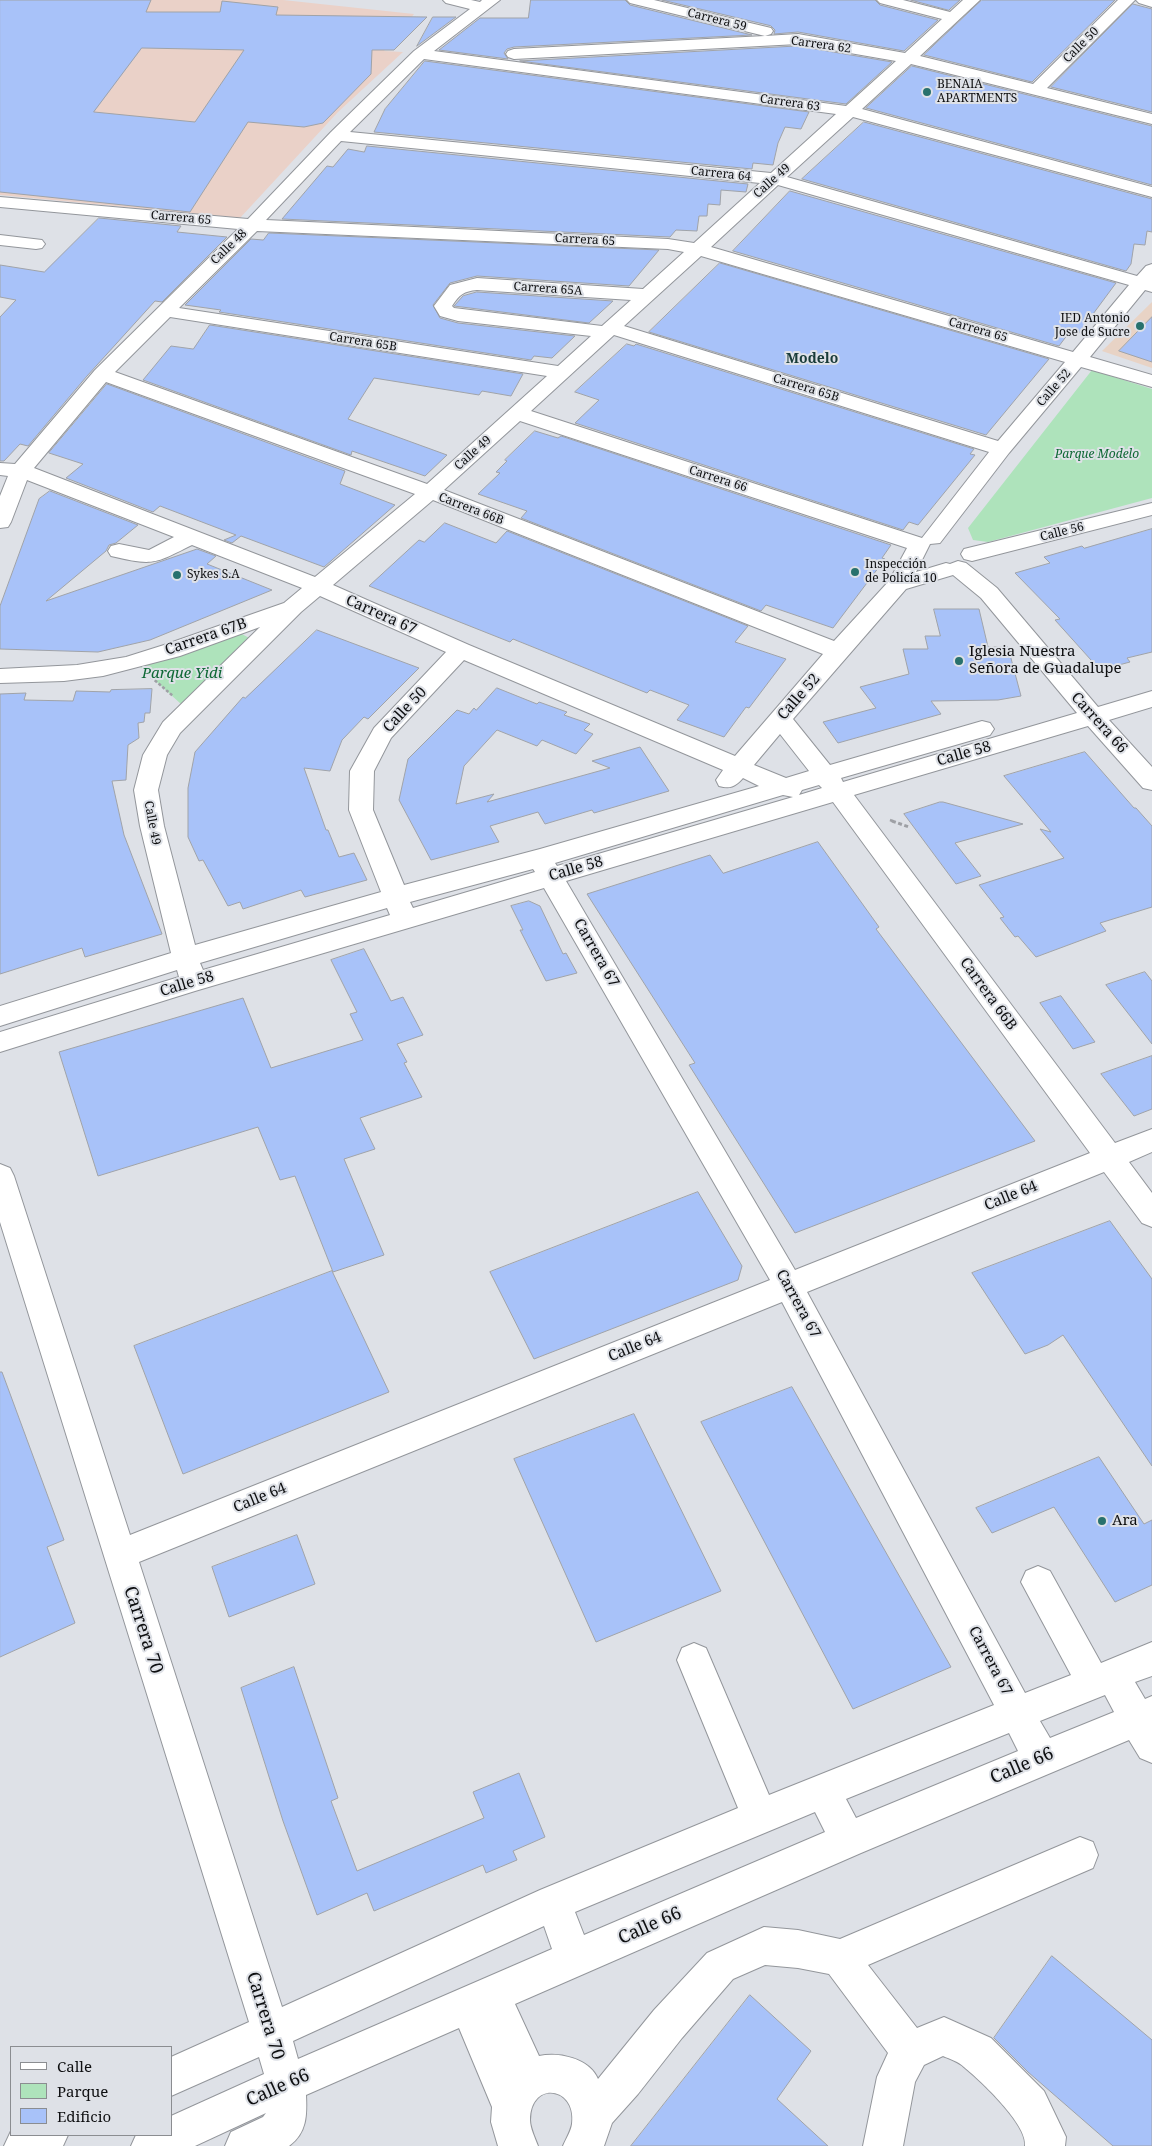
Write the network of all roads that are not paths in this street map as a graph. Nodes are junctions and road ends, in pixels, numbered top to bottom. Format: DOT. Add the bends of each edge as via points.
graph roads {
  1 [pos="451,0"];
  2 [pos="635,0"];
  3 [pos="885,0"];
  4 [pos="972,0"];
  5 [pos="1127,0"];
  6 [pos="1144,0"];
  7 [pos="1152,2"];
  8 [pos="486,4"];
  9 [pos="953,17"];
  10 [pos="798,39"];
  11 [pos="420,54"];
  12 [pos="908,58"];
  13 [pos="483,61"];
  14 [pos="1036,90"];
  15 [pos="850,111"];
  16 [pos="1152,120"];
  17 [pos="338,136"];
  18 [pos="774,179"];
  19 [pos="1152,192"];
  20 [pos="0,202"];
  21 [pos="252,225"];
  22 [pos="0,240"];
  23 [pos="36,244"];
  24 [pos="698,249"];
  25 [pos="1148,280"];
  26 [pos="647,295"];
  27 [pos="447,298"];
  28 [pos="164,311"];
  29 [pos="609,330"];
  30 [pos="1079,359"];
  31 [pos="562,372"];
  32 [pos="102,374"];
  33 [pos="1152,381"];
  34 [pos="517,413"];
  35 [pos="1002,449"];
  36 [pos="10,469"];
  37 [pos="430,492"];
  38 [pos="1152,510"];
  39 [pos="0,522"];
  40 [pos="191,536"];
  41 [pos="923,543"];
  42 [pos="963,545"];
  43 [pos="119,550"];
  44 [pos="898,584"];
  45 [pos="317,586"];
  46 [pos="293,607"];
  47 [pos="460,650"];
  48 [pos="838,651"];
  49 [pos="0,676"];
  50 [pos="1152,682"];
  51 [pos="1152,699"];
  52 [pos="1086,709"];
  53 [pos="780,718"];
  54 [pos="739,768"];
  55 [pos="1152,782"];
  56 [pos="832,783"];
  57 [pos="783,786"];
  58 [pos="812,799"];
  59 [pos="702,810"];
  60 [pos="546,867"];
  61 [pos="400,908"];
  62 [pos="185,958"];
  63 [pos="194,982"];
  64 [pos="0,1016"];
  65 [pos="0,1042"];
  66 [pos="1152,1140"];
  67 [pos="1108,1157"];
  68 [pos="0,1176"];
  69 [pos="1152,1215"];
  70 [pos="788,1285"];
  71 [pos="119,1555"];
  72 [pos="1038,1582"];
  73 [pos="1152,1659"];
  74 [pos="694,1660"];
  75 [pos="1103,1679"];
  76 [pos="1018,1714"];
  77 [pos="1147,1726"];
  78 [pos="1041,1758"];
  79 [pos="823,1791"];
  80 [pos="760,1817"];
  81 [pos="848,1840"];
  82 [pos="1080,1855"];
  83 [pos="553,1903"];
  84 [pos="840,1958"];
  85 [pos="574,1959"];
  86 [pos="480,2000"];
  87 [pos="271,2031"];
  88 [pos="910,2051"];
  89 [pos="172,2077"];
  90 [pos="286,2084"];
  91 [pos="520,2089"];
  92 [pos="588,2131"];
  93 [pos="46,2136"];
  94 [pos="24,2146"];
  95 [pos="151,2146"];
  96 [pos="245,2146"];
  97 [pos="518,2146"];
  98 [pos="883,2146"];
  99 [pos="1045,2146"];
  1 -- 8 [label="street"];
  2 -- 10 [label="street, Carrera 59"];
  3 -- 9 [label="street"];
  4 -- 9 [label="street, Calle 49"];
  5 -- 14 [label="street, Calle 50"];
  6 -- 7 [label="street"];
  8 -- 11 [label="street, Calle 48"];
  9 -- 12 [label="street, Calle 49"];
  10 -- 12 [label="street, Carrera 62"];
  10 -- 13 [label="street, Carrera 62" via="521,52"];
  11 -- 13 [label="street, Carrera 63"];
  11 -- 17 [label="street, Calle 48"];
  12 -- 14 [label="street, Carrera 62"];
  12 -- 15 [label="street, Calle 49"];
  13 -- 15 [label="street, Carrera 63"];
  14 -- 16 [label="street, Carrera 62"];
  15 -- 18 [label="street, Calle 49"];
  15 -- 19 [label="street, Carrera 63"];
  17 -- 18 [label="street, Carrera 64"];
  17 -- 21 [label="street, Calle 48"];
  18 -- 24 [label="street, Calle 49"];
  18 -- 25 [label="street, Carrera 64"];
  20 -- 21 [label="street, Carrera 65"];
  21 -- 24 [label="street, Carrera 65" via="668,244"];
  21 -- 28 [label="street, Calle 48"];
  22 -- 23 [label="street"];
  24 -- 26 [label="street, Calle 49"];
  24 -- 30 [label="street, Carrera 65"];
  25 -- 30 [label="street, Calle 52"];
  26 -- 27 [label="street, Carrera 65A" via="477,284 462,285"];
  26 -- 29 [label="street, Calle 49"];
  27 -- 29 [label="street, Carrera 65B" via="446,312"];
  28 -- 31 [label="street, Carrera 65B"];
  28 -- 32 [label="street, Calle 48"];
  29 -- 31 [label="street, Calle 49"];
  29 -- 35 [label="street, Carrera 65B"];
  30 -- 33 [label="street, Carrera 65"];
  30 -- 35 [label="street, Calle 52"];
  31 -- 34 [label="street, Calle 49"];
  32 -- 36 [label="street, Calle 48"];
  32 -- 37 [label="street, Carrera 66B"];
  34 -- 37 [label="street, Calle 49"];
  34 -- 41 [label="street, Carrera 66"];
  35 -- 42 [label="street, Calle 52"];
  36 -- 39 [label="street, Calle 48"];
  36 -- 40 [label="street, Carrera 67"];
  37 -- 45 [label="street, Calle 49"];
  37 -- 48 [label="street, Carrera 66B"];
  38 -- 42 [label="street, Calle 56"];
  40 -- 43 [label="street" via="154,556"];
  40 -- 45 [label="street, Carrera 67"];
  41 -- 42 [label="street, Calle 52"];
  41 -- 42 [label="street" via="948,537"];
  41 -- 42 [label="street" via="918,553 924,562"];
  41 -- 44 [label="street, Calle 52"];
  42 -- 44 [label="street"];
  42 -- 52 [label="street, Carrera 66" via="989,593"];
  44 -- 48 [label="street, Calle 52"];
  45 -- 46 [label="street, Calle 49"];
  45 -- 47 [label="street, Carrera 67"];
  46 -- 49 [label="street, Carrera 67B" via="134,662 84,672"];
  46 -- 62 [label="street, Calle 49" via="171,728 155,755 146,790"];
  47 -- 54 [label="street, Carrera 67"];
  47 -- 61 [label="street, Calle 50" via="382,734 362,771 361,810"];
  48 -- 53 [label="street, Calle 52"];
  50 -- 52 [label="street, Calle 58"];
  51 -- 52 [label="street, Calle 58"];
  52 -- 55 [label="street, Carrera 66"];
  52 -- 56 [label="street, Calle 58"];
  53 -- 54 [label="street, Calle 52"];
  53 -- 56 [label="street"];
  54 -- 57 [label="street, Carrera 67"];
  54 -- 59 [label="street, Calle 52"];
  56 -- 57 [label="street, Calle 58"];
  56 -- 58 [label="street, Calle 58"];
  56 -- 67 [label="street, Carrera 66B"];
  57 -- 58 [label="street, Carrera 67"];
  57 -- 59 [label="street, Calle 58"];
  58 -- 60 [label="street, Calle 58"];
  59 -- 60 [label="street, Calle 58"];
  60 -- 61 [label="street, Calle 58"];
  60 -- 70 [label="street, Carrera 67"];
  61 -- 62 [label="street, Calle 58"];
  61 -- 63 [label="street, Calle 58"];
  62 -- 63 [label="street, Calle 49"];
  62 -- 64 [label="street, Calle 58"];
  63 -- 65 [label="street, Calle 58"];
  66 -- 67 [label="street, Calle 64"];
  67 -- 69 [label="street, Carrera 66B"];
  67 -- 70 [label="street, Calle 64"];
  68 -- 71 [label="street, Carrera 70"];
  70 -- 71 [label="street, Calle 64"];
  70 -- 76 [label="street, Carrera 67"];
  71 -- 87 [label="street, Carrera 70"];
  72 -- 75 [label="street"];
  73 -- 75 [label="street"];
  74 -- 80 [label="street"];
  75 -- 76 [label="street"];
  75 -- 77 [label="street"];
  76 -- 78 [label="street, Carrera 67"];
  76 -- 79 [label="street"];
  77 -- 78 [label="street, Calle 66"];
  78 -- 81 [label="street, Calle 66"];
  79 -- 80 [label="street"];
  79 -- 81 [label="street"];
  80 -- 83 [label="street"];
  81 -- 85 [label="street, Calle 66"];
  82 -- 84 [label="street"];
  83 -- 85 [label="street"];
  83 -- 87 [label="street"];
  84 -- 88 [label="street"];
  84 -- 92 [label="street" via="764,1946 720,1966 668,2024"];
  85 -- 86 [label="street, Calle 66"];
  86 -- 90 [label="street, Calle 66"];
  86 -- 91 [label="street" via="475,2019"];
  87 -- 89 [label="street"];
  87 -- 90 [label="street, Carrera 70"];
  88 -- 98 [label="street" via="896,2077"];
  88 -- 99 [label="street" via="944,2036 976,2052 1030,2105 1046,2137"];
  90 -- 95 [label="street, Calle 66"];
  90 -- 96 [label="street, Carrera 70" via="287,2119 277,2131"];
  91 -- 92 [label="street" via="549,2072 562,2073 574,2079 589,2101"];
  91 -- 97 [label="street" via="511,2127"];
  93 -- 94 [label="street"];
}
